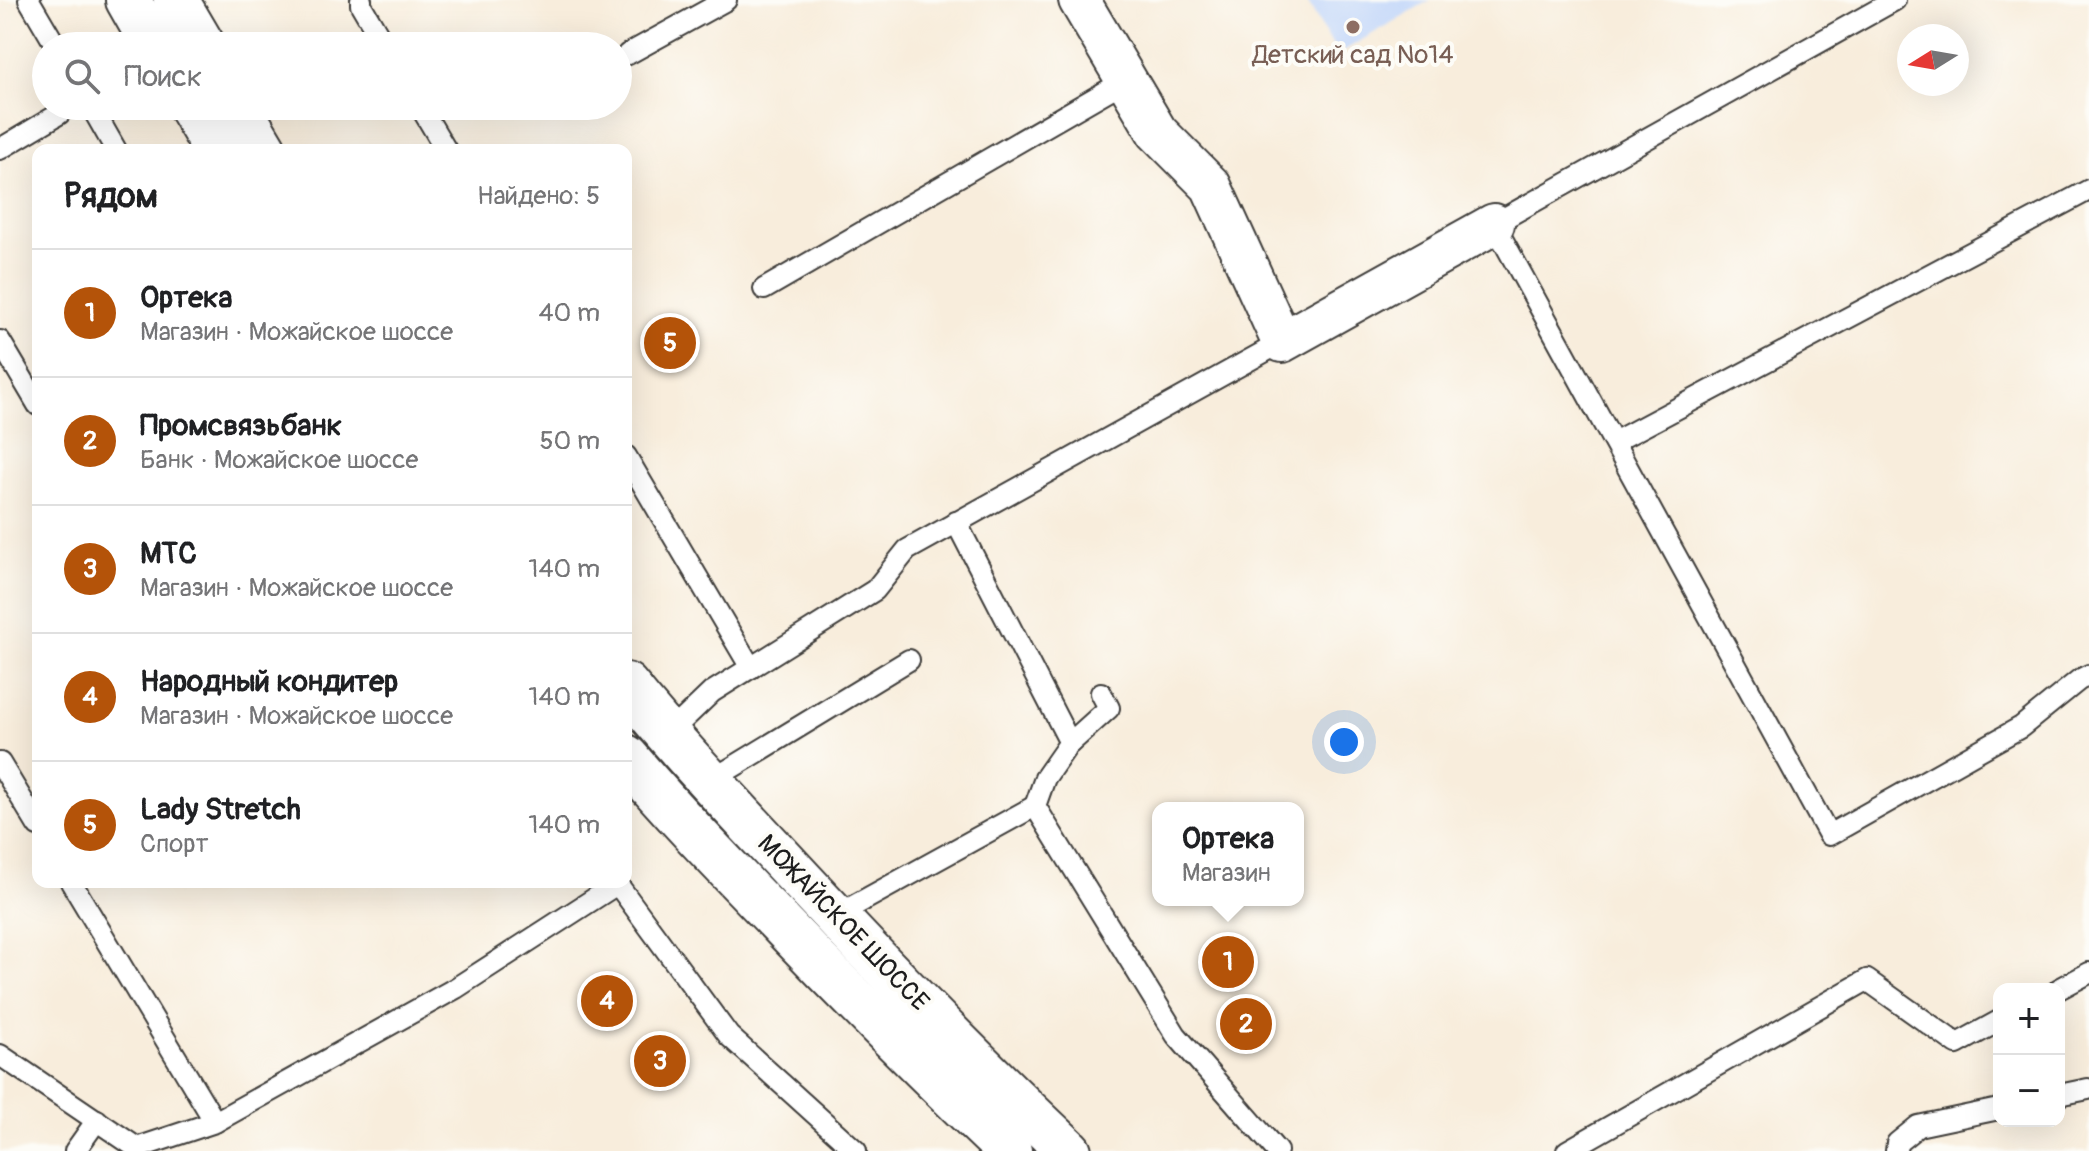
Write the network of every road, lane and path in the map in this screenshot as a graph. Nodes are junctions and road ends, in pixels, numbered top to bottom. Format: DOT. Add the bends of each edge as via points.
graph roads {
  1 [pos="29,0"];
  2 [pos="176,0"];
  3 [pos="361,0"];
  4 [pos="726,0"];
  5 [pos="1079,0"];
  6 [pos="1895,0"];
  7 [pos="48,32"];
  8 [pos="195,32"];
  9 [pos="377,32"];
  10 [pos="632,52"];
  11 [pos="1126,80"];
  12 [pos="49,120"];
  13 [pos="99,120"];
  14 [pos="198,120"];
  15 [pos="246,120"];
  16 [pos="428,120"];
  17 [pos="113,144"];
  18 [pos="212,144"];
  19 [pos="260,144"];
  20 [pos="442,144"];
  21 [pos="0,149"];
  22 [pos="2089,190"];
  23 [pos="1494,224"];
  24 [pos="764,289"];
  25 [pos="0,341"];
  26 [pos="1282,342"];
  27 [pos="32,395"];
  28 [pos="1614,442"];
  29 [pos="632,466"];
  30 [pos="956,522"];
  31 [pos="909,660"];
  32 [pos="751,668"];
  33 [pos="2089,675"];
  34 [pos="632,692"];
  35 [pos="1101,693"];
  36 [pos="667,735"];
  37 [pos="1070,743"];
  38 [pos="0,763"];
  39 [pos="632,764"];
  40 [pos="710,781"];
  41 [pos="1035,806"];
  42 [pos="32,816"];
  43 [pos="75,888"];
  44 [pos="608,888"];
  45 [pos="620,888"];
  46 [pos="835,916"];
  47 [pos="2089,973"];
  48 [pos="2065,986"];
  49 [pos="1993,1024"];
  50 [pos="0,1055"];
  51 [pos="2087,1085"];
  52 [pos="2065,1093"];
  53 [pos="1993,1110"];
  54 [pos="97,1120"];
  55 [pos="215,1122"];
  56 [pos="75,1151"];
  57 [pos="856,1151"];
  58 [pos="1009,1151"];
  59 [pos="1069,1151"];
  60 [pos="1277,1151"];
  61 [pos="1567,1151"];
  62 [pos="1896,1151"];
  1 -- 7 [label="lane"];
  2 -- 8 [label="main road"];
  3 -- 9 [label="lane"];
  4 -- 10 [label="lane"];
  5 -- 11 [label="street"];
  6 -- 23 [label="lane"];
  11 -- 24 [label="lane"];
  11 -- 26 [label="street" via="1157,132 1211,186"];
  12 -- 21 [label="lane"];
  13 -- 17 [label="lane"];
  14 -- 18 [label="main road"];
  15 -- 19 [label="main road"];
  16 -- 20 [label="lane"];
  22 -- 28 [label="lane"];
  23 -- 26 [label="street"];
  23 -- 28 [label="lane"];
  25 -- 27 [label="lane"];
  26 -- 30 [label="lane"];
  28 -- 33 [label="lane" via="1829,835 2021,727"];
  29 -- 32 [label="lane"];
  30 -- 32 [label="lane" via="907,550 875,590"];
  30 -- 37 [label="lane"];
  31 -- 40 [label="lane"];
  32 -- 36 [label="lane" via="712,692"];
  34 -- 36 [label="main road, МОЖАЙСКОЕ ШОССЕ"];
  35 -- 37 [label="lane" via="1109,708"];
  36 -- 40 [label="main road, МОЖАЙСКОЕ ШОССЕ"];
  37 -- 41 [label="lane" via="1045,778"];
  38 -- 42 [label="lane"];
  39 -- 58 [label="main road, МОЖАЙСКОЕ ШОССЕ" via="799,942"];
  40 -- 46 [label="main road, МОЖАЙСКОЕ ШОССЕ"];
  41 -- 46 [label="lane"];
  41 -- 60 [label="lane" via="1176,1035"];
  43 -- 55 [label="lane"];
  44 -- 55 [label="lane" via="456,988"];
  45 -- 57 [label="lane" via="729,1036"];
  46 -- 59 [label="main road, МОЖАЙСКОЕ ШОССЕ"];
  47 -- 48 [label="lane"];
  49 -- 61 [label="lane" via="1957,1044 1867,980"];
  50 -- 54 [label="lane"];
  51 -- 52 [label="lane"];
  53 -- 62 [label="lane" via="1918,1126 1897,1143"];
  54 -- 55 [label="lane" via="137,1148"];
  54 -- 56 [label="lane"];
}
